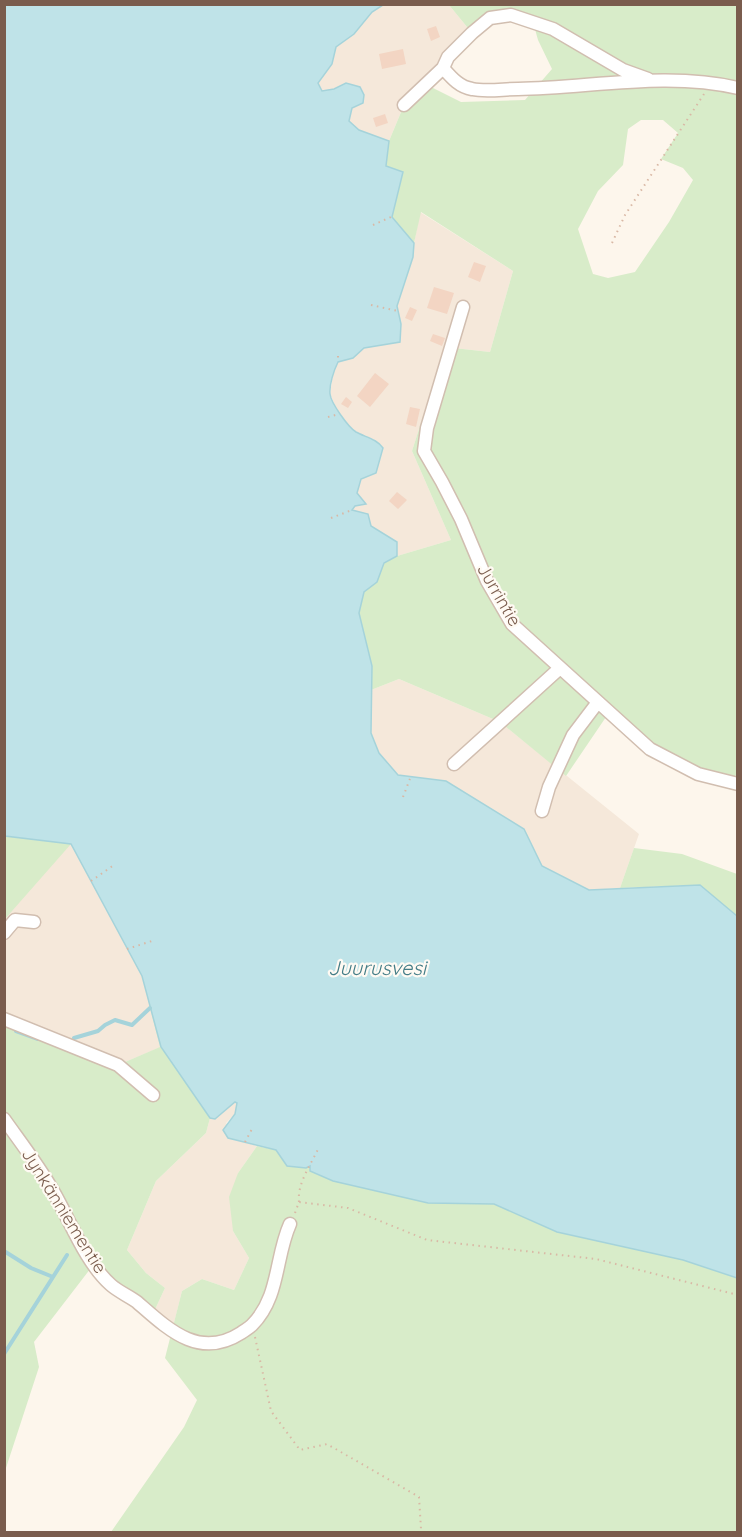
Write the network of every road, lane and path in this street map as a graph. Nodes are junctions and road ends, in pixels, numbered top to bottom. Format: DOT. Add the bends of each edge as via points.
graph roads {
  1 [pos="443,68"];
  2 [pos="652,81"];
  3 [pos="712,82"];
  4 [pos="738,88"];
  5 [pos="404,105"];
  6 [pos="392,217"];
  7 [pos="374,225"];
  8 [pos="612,243"];
  9 [pos="371,305"];
  10 [pos="463,307"];
  11 [pos="398,311"];
  12 [pos="338,356"];
  13 [pos="338,362"];
  14 [pos="339,414"];
  15 [pos="328,417"];
  16 [pos="352,510"];
  17 [pos="331,518"];
  18 [pos="560,668"];
  19 [pos="598,702"];
  20 [pos="454,764"];
  21 [pos="411,776"];
  22 [pos="738,784"];
  23 [pos="404,797"];
  24 [pos="542,811"];
  25 [pos="114,866"];
  26 [pos="91,881"];
  27 [pos="34,922"];
  28 [pos="4,933"];
  29 [pos="155,940"];
  30 [pos="127,949"];
  31 [pos="7,1024"];
  32 [pos="153,1095"];
  33 [pos="4,1119"];
  34 [pos="253,1126"];
  35 [pos="245,1142"];
  36 [pos="319,1147"];
  37 [pos="299,1202"];
  38 [pos="290,1224"];
  39 [pos="738,1295"];
  40 [pos="252,1326"];
  41 [pos="424,1533"];
  1 -- 2 [label="street" via="455,81 471,89"];
  1 -- 2 [label="street" via="448,57 490,18 512,15 553,29 623,70"];
  1 -- 5 [label="street"];
  2 -- 3 [label="street"];
  3 -- 4 [label="street"];
  3 -- 8 [label="path" via="625,215"];
  6 -- 7 [label="path"];
  9 -- 11 [label="path"];
  10 -- 18 [label="street, Jurrintie" via="427,428 424,452 512,624"];
  12 -- 13 [label="path"];
  14 -- 15 [label="path"];
  16 -- 17 [label="path"];
  18 -- 19 [label="street, Jurrintie"];
  18 -- 20 [label="street"];
  19 -- 22 [label="street, Jurrintie" via="650,748 698,774"];
  19 -- 24 [label="street" via="573,735"];
  21 -- 23 [label="path"];
  25 -- 26 [label="path"];
  27 -- 28 [label="street" via="15,920"];
  29 -- 30 [label="path"];
  31 -- 32 [label="street" via="118,1065"];
  33 -- 40 [label="street, Jynkänniementie" via="110,1284 172,1331 194,1340 208,1344 227,1342"];
  34 -- 35 [label="path"];
  36 -- 37 [label="path" via="298,1192"];
  37 -- 38 [label="path"];
  37 -- 39 [label="path" via="348,1208 427,1240 596,1259"];
  38 -- 40 [label="street, Jynkänniementie" via="269,1302"];
  40 -- 41 [label="path" via="272,1411 300,1450 327,1444 419,1497"];
}
